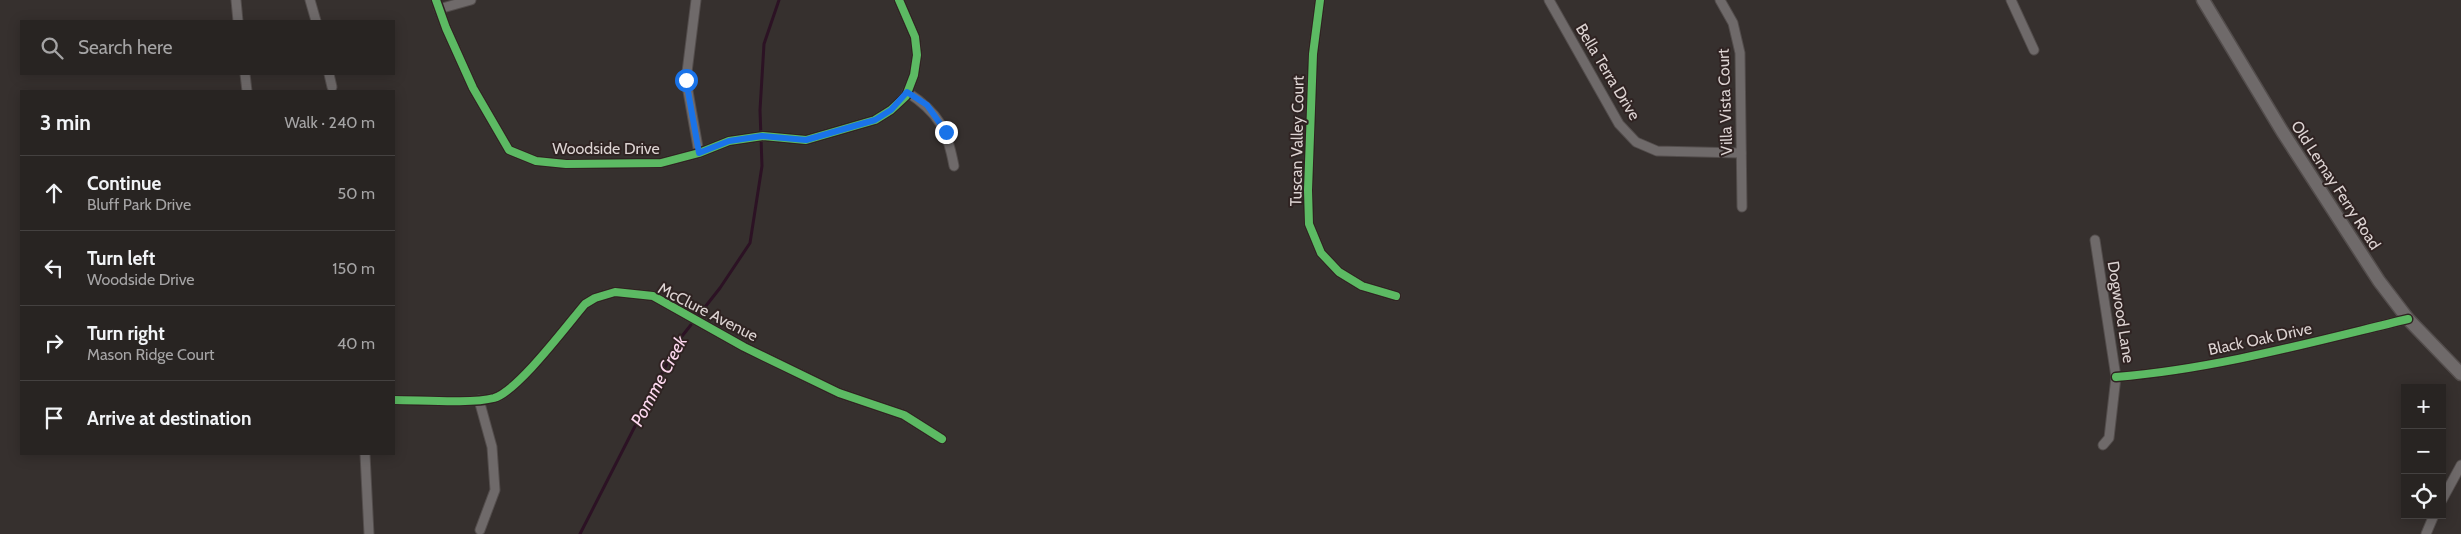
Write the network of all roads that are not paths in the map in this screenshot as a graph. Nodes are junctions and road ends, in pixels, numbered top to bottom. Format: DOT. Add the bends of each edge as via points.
graph roads {
  1 [pos="236,0"];
  2 [pos="310,0"];
  3 [pos="471,0"];
  4 [pos="696,0"];
  5 [pos="898,0"];
  6 [pos="1320,0"];
  7 [pos="1549,0"];
  8 [pos="1720,0"];
  9 [pos="2011,0"];
  10 [pos="2203,0"];
  11 [pos="438,5"];
  12 [pos="238,20"];
  13 [pos="316,20"];
  14 [pos="2034,50"];
  15 [pos="245,75"];
  16 [pos="329,75"];
  17 [pos="332,87"];
  18 [pos="248,90"];
  19 [pos="907,92"];
  20 [pos="699,153"];
  21 [pos="1741,153"];
  22 [pos="954,166"];
  23 [pos="1742,207"];
  24 [pos="2095,240"];
  25 [pos="1396,296"];
  26 [pos="2408,319"];
  27 [pos="2461,374"];
  28 [pos="2116,377"];
  29 [pos="395,400"];
  30 [pos="479,400"];
  31 [pos="942,439"];
  32 [pos="2103,445"];
  33 [pos="365,455"];
  34 [pos="2461,465"];
  35 [pos="2446,493"];
  36 [pos="2432,519"];
  37 [pos="480,530"];
  38 [pos="369,534"];
  39 [pos="2426,534"];
  1 -- 12 [label="street"];
  2 -- 13 [label="street"];
  3 -- 11 [label="street"];
  4 -- 20 [label="street" via="686,80"];
  5 -- 19 [label="street, Woodside Drive" via="915,37 917,55"];
  6 -- 25 [label="street, Tuscan Valley Court" via="1312,54 1309,224 1321,254 1339,272 1362,286"];
  7 -- 21 [label="street, Bella Terra Drive" via="1619,124 1636,142 1658,151"];
  8 -- 21 [label="street, Villa Vista Court" via="1733,23 1740,53"];
  9 -- 14 [label="street"];
  10 -- 26 [label="main road, Old Lemay Ferry Road" via="2330,207"];
  11 -- 20 [label="street, Woodside Drive" via="474,88 509,150 536,161 566,164 661,164"];
  15 -- 18 [label="street"];
  16 -- 17 [label="street"];
  19 -- 20 [label="street, Woodside Drive" via="891,110 875,120 806,140 762,136 729,141"];
  19 -- 22 [label="street" via="927,105 939,119 948,138"];
  21 -- 23 [label="street, Villa Vista Court"];
  24 -- 28 [label="street, Dogwood Lane"];
  26 -- 27 [label="main road, Old Lemay Ferry Road"];
  26 -- 28 [label="street, Black Oak Drive" via="2370,330 2195,366"];
  28 -- 32 [label="street, Dogwood Lane" via="2108,438"];
  29 -- 30 [label="street, McClure Avenue"];
  30 -- 31 [label="street, McClure Avenue" via="496,397 516,383 585,304 615,292 653,296 744,347 839,393 904,415"];
  30 -- 37 [label="street" via="492,447 495,490"];
  33 -- 38 [label="street"];
  34 -- 35 [label="street"];
  36 -- 39 [label="street"];
}
